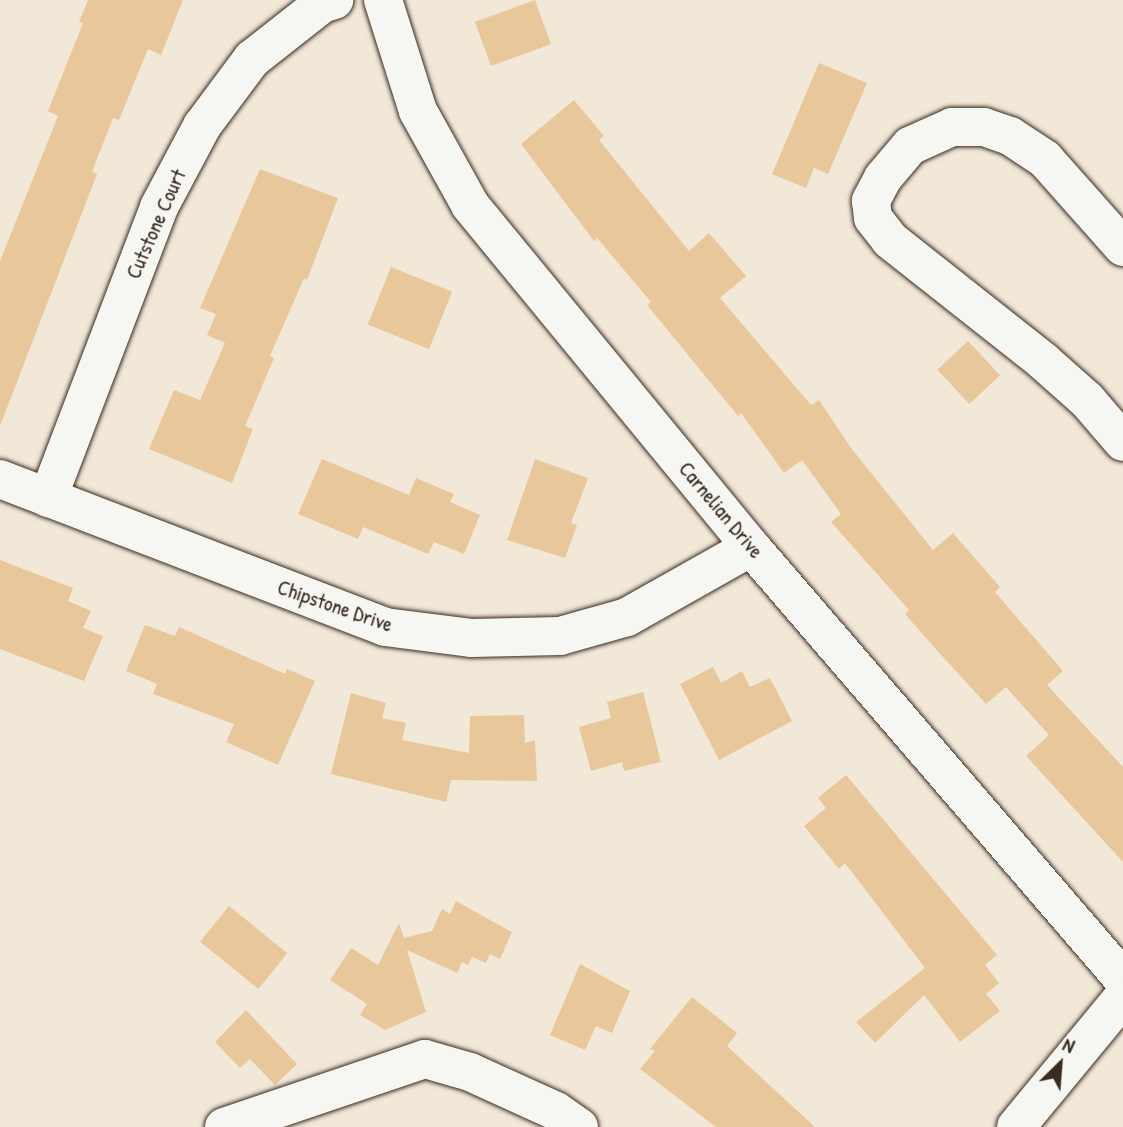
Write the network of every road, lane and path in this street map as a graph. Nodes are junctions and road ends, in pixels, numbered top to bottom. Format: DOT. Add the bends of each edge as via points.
graph roads {
  1 [pos="334,0"];
  2 [pos="383,0"];
  3 [pos="1123,247"];
  4 [pos="1123,442"];
  5 [pos="0,479"];
  6 [pos="48,498"];
  7 [pos="751,547"];
  8 [pos="1123,979"];
  9 [pos="1123,997"];
  10 [pos="224,1127"];
  11 [pos="579,1127"];
  12 [pos="1016,1127"];
  1 -- 6 [label="street, Cutstone Court" via="252,59 202,126 159,207"];
  2 -- 7 [label="street, Carnelian Drive" via="418,111 470,205"];
  3 -- 4 [label="street" via="1045,159 1010,136 984,127 952,127 910,146 883,178 871,201 873,218 890,240 1043,360 1087,400"];
  5 -- 6 [label="street, Chipstone Drive"];
  6 -- 7 [label="street, Chipstone Drive" via="385,627 472,638 560,636 626,617"];
  7 -- 8 [label="street, Carnelian Drive"];
  9 -- 12 [label="street"];
  10 -- 11 [label="street" via="425,1059 470,1072 556,1111"];
}
